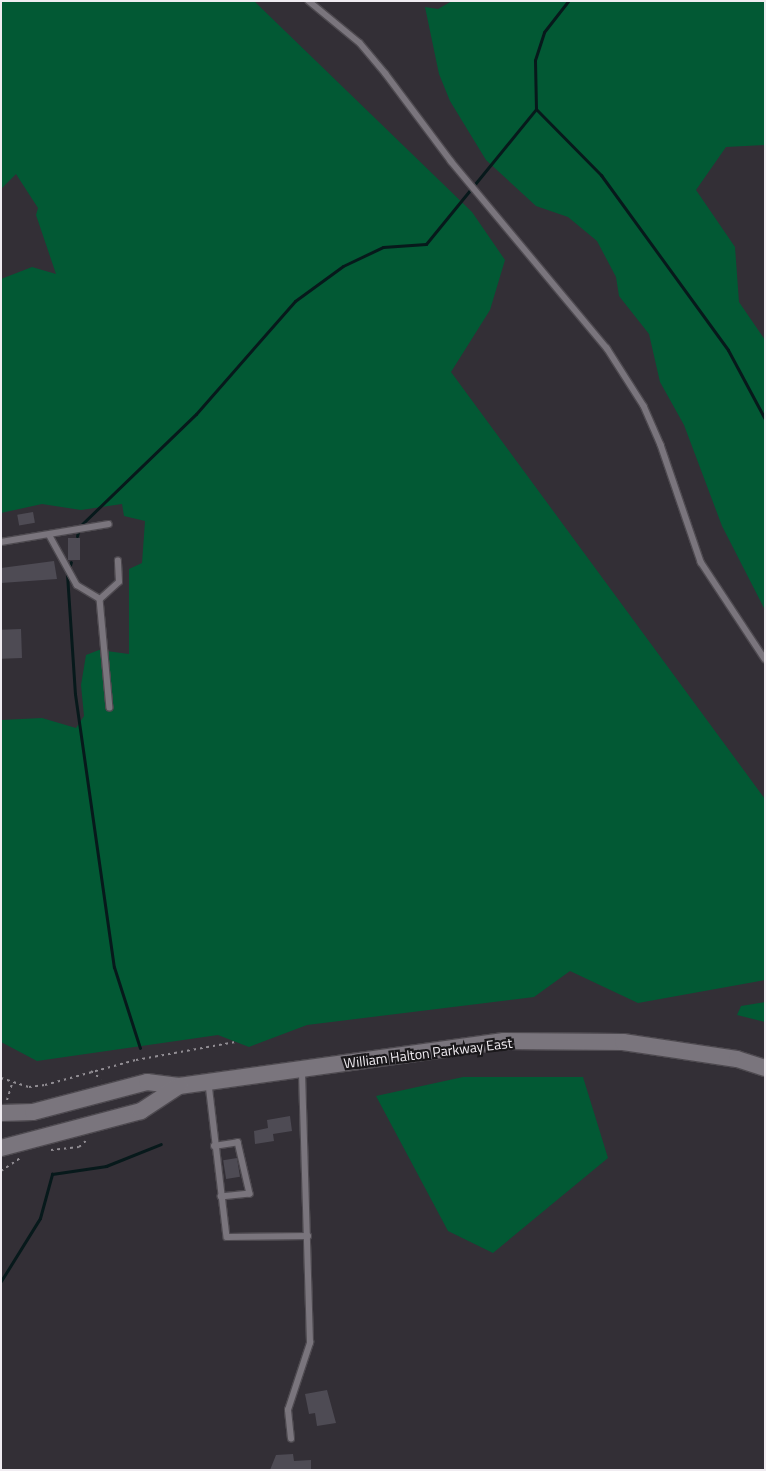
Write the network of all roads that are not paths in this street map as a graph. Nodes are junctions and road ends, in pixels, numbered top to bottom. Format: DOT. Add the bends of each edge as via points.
graph roads {
  1 [pos="309,1"];
  2 [pos="108,524"];
  3 [pos="50,536"];
  4 [pos="1,542"];
  5 [pos="118,561"];
  6 [pos="100,599"];
  7 [pos="765,659"];
  8 [pos="110,708"];
  9 [pos="765,1068"];
  10 [pos="302,1069"];
  11 [pos="209,1082"];
  12 [pos="179,1086"];
  13 [pos="4,1110"];
  14 [pos="214,1146"];
  15 [pos="1,1148"];
  16 [pos="221,1197"];
  17 [pos="308,1236"];
  18 [pos="291,1439"];
  1 -- 7 [label="lane" via="360,44 386,74 451,161 611,355 644,406 661,444 701,562"];
  2 -- 3 [label="lane"];
  3 -- 4 [label="lane"];
  3 -- 6 [label="lane" via="77,585"];
  5 -- 6 [label="lane" via="119,582"];
  6 -- 8 [label="lane"];
  9 -- 10 [label="main road, William Halton Parkway East" via="737,1059 623,1042 504,1042"];
  10 -- 11 [label="main road, William Halton Parkway East"];
  10 -- 17 [label="lane"];
  11 -- 12 [label="main road, William Halton Parkway East"];
  11 -- 14 [label="lane"];
  12 -- 13 [label="main road, William Halton Parkway East" via="147,1082 32,1112"];
  12 -- 15 [label="main road, William Halton Parkway East" via="141,1111"];
  14 -- 16 [label="lane"];
  14 -- 16 [label="lane" via="238,1142 250,1194"];
  16 -- 17 [label="lane" via="227,1237"];
  17 -- 18 [label="lane" via="310,1343 288,1410"];
}
